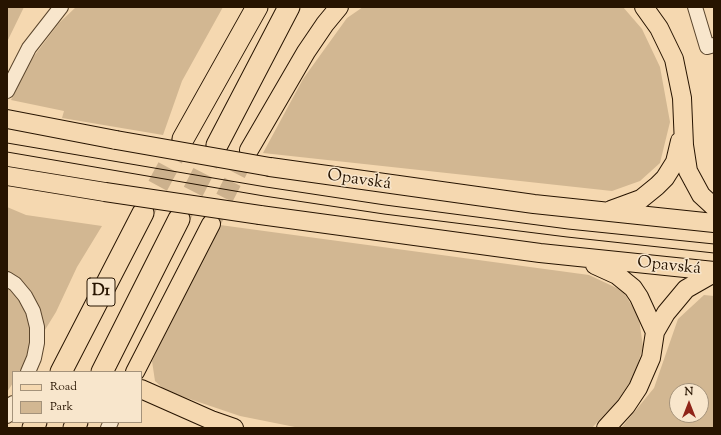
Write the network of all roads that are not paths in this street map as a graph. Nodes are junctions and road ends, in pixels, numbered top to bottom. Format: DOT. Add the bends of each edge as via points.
graph roads {
  1 [pos="61,7"];
  2 [pos="257,7"];
  3 [pos="289,7"];
  4 [pos="339,7"];
  5 [pos="644,7"];
  6 [pos="695,7"];
  7 [pos="714,45"];
  8 [pos="7,91"];
  9 [pos="7,119"];
  10 [pos="682,126"];
  11 [pos="183,139"];
  12 [pos="217,145"];
  13 [pos="249,150"];
  14 [pos="7,176"];
  15 [pos="714,208"];
  16 [pos="602,212"];
  17 [pos="143,213"];
  18 [pos="179,219"];
  19 [pos="714,223"];
  20 [pos="211,224"];
  21 [pos="573,257"];
  22 [pos="714,272"];
  23 [pos="7,278"];
  24 [pos="656,332"];
  25 [pos="28,371"];
  26 [pos="62,371"];
  27 [pos="103,371"];
  28 [pos="136,371"];
  29 [pos="142,389"];
  30 [pos="12,405"];
  31 [pos="7,416"];
  32 [pos="234,428"];
  33 [pos="606,428"];
  1 -- 8 [label="street" via="29,48"];
  2 -- 11 [label="highway"];
  3 -- 12 [label="highway"];
  4 -- 13 [label="main road" via="306,52"];
  5 -- 10 [label="main road" via="659,28 674,59 682,98"];
  6 -- 7 [label="street" via="707,47"];
  9 -- 16 [label="main road, Opavská, bridge" via="270,167 407,188"];
  10 -- 15 [label="main road" via="688,171 701,195"];
  10 -- 16 [label="main road" via="674,162 661,183 641,200"];
  14 -- 21 [label="main road, Opavská, bridge" via="260,215"];
  16 -- 19 [label="main road, Opavská"];
  17 -- 26 [label="highway, D1"];
  18 -- 27 [label="highway, D1"];
  20 -- 28 [label="main road"];
  21 -- 22 [label="main road, Opavská"];
  21 -- 24 [label="main road" via="612,271 623,278 640,297"];
  22 -- 24 [label="main road" via="694,283 680,295"];
  23 -- 25 [label="street" via="25,296 33,311 37,327 37,343"];
  24 -- 33 [label="main road" via="651,358 638,388"];
  29 -- 32 [label="main road"];
  30 -- 31 [label="street"];
}
